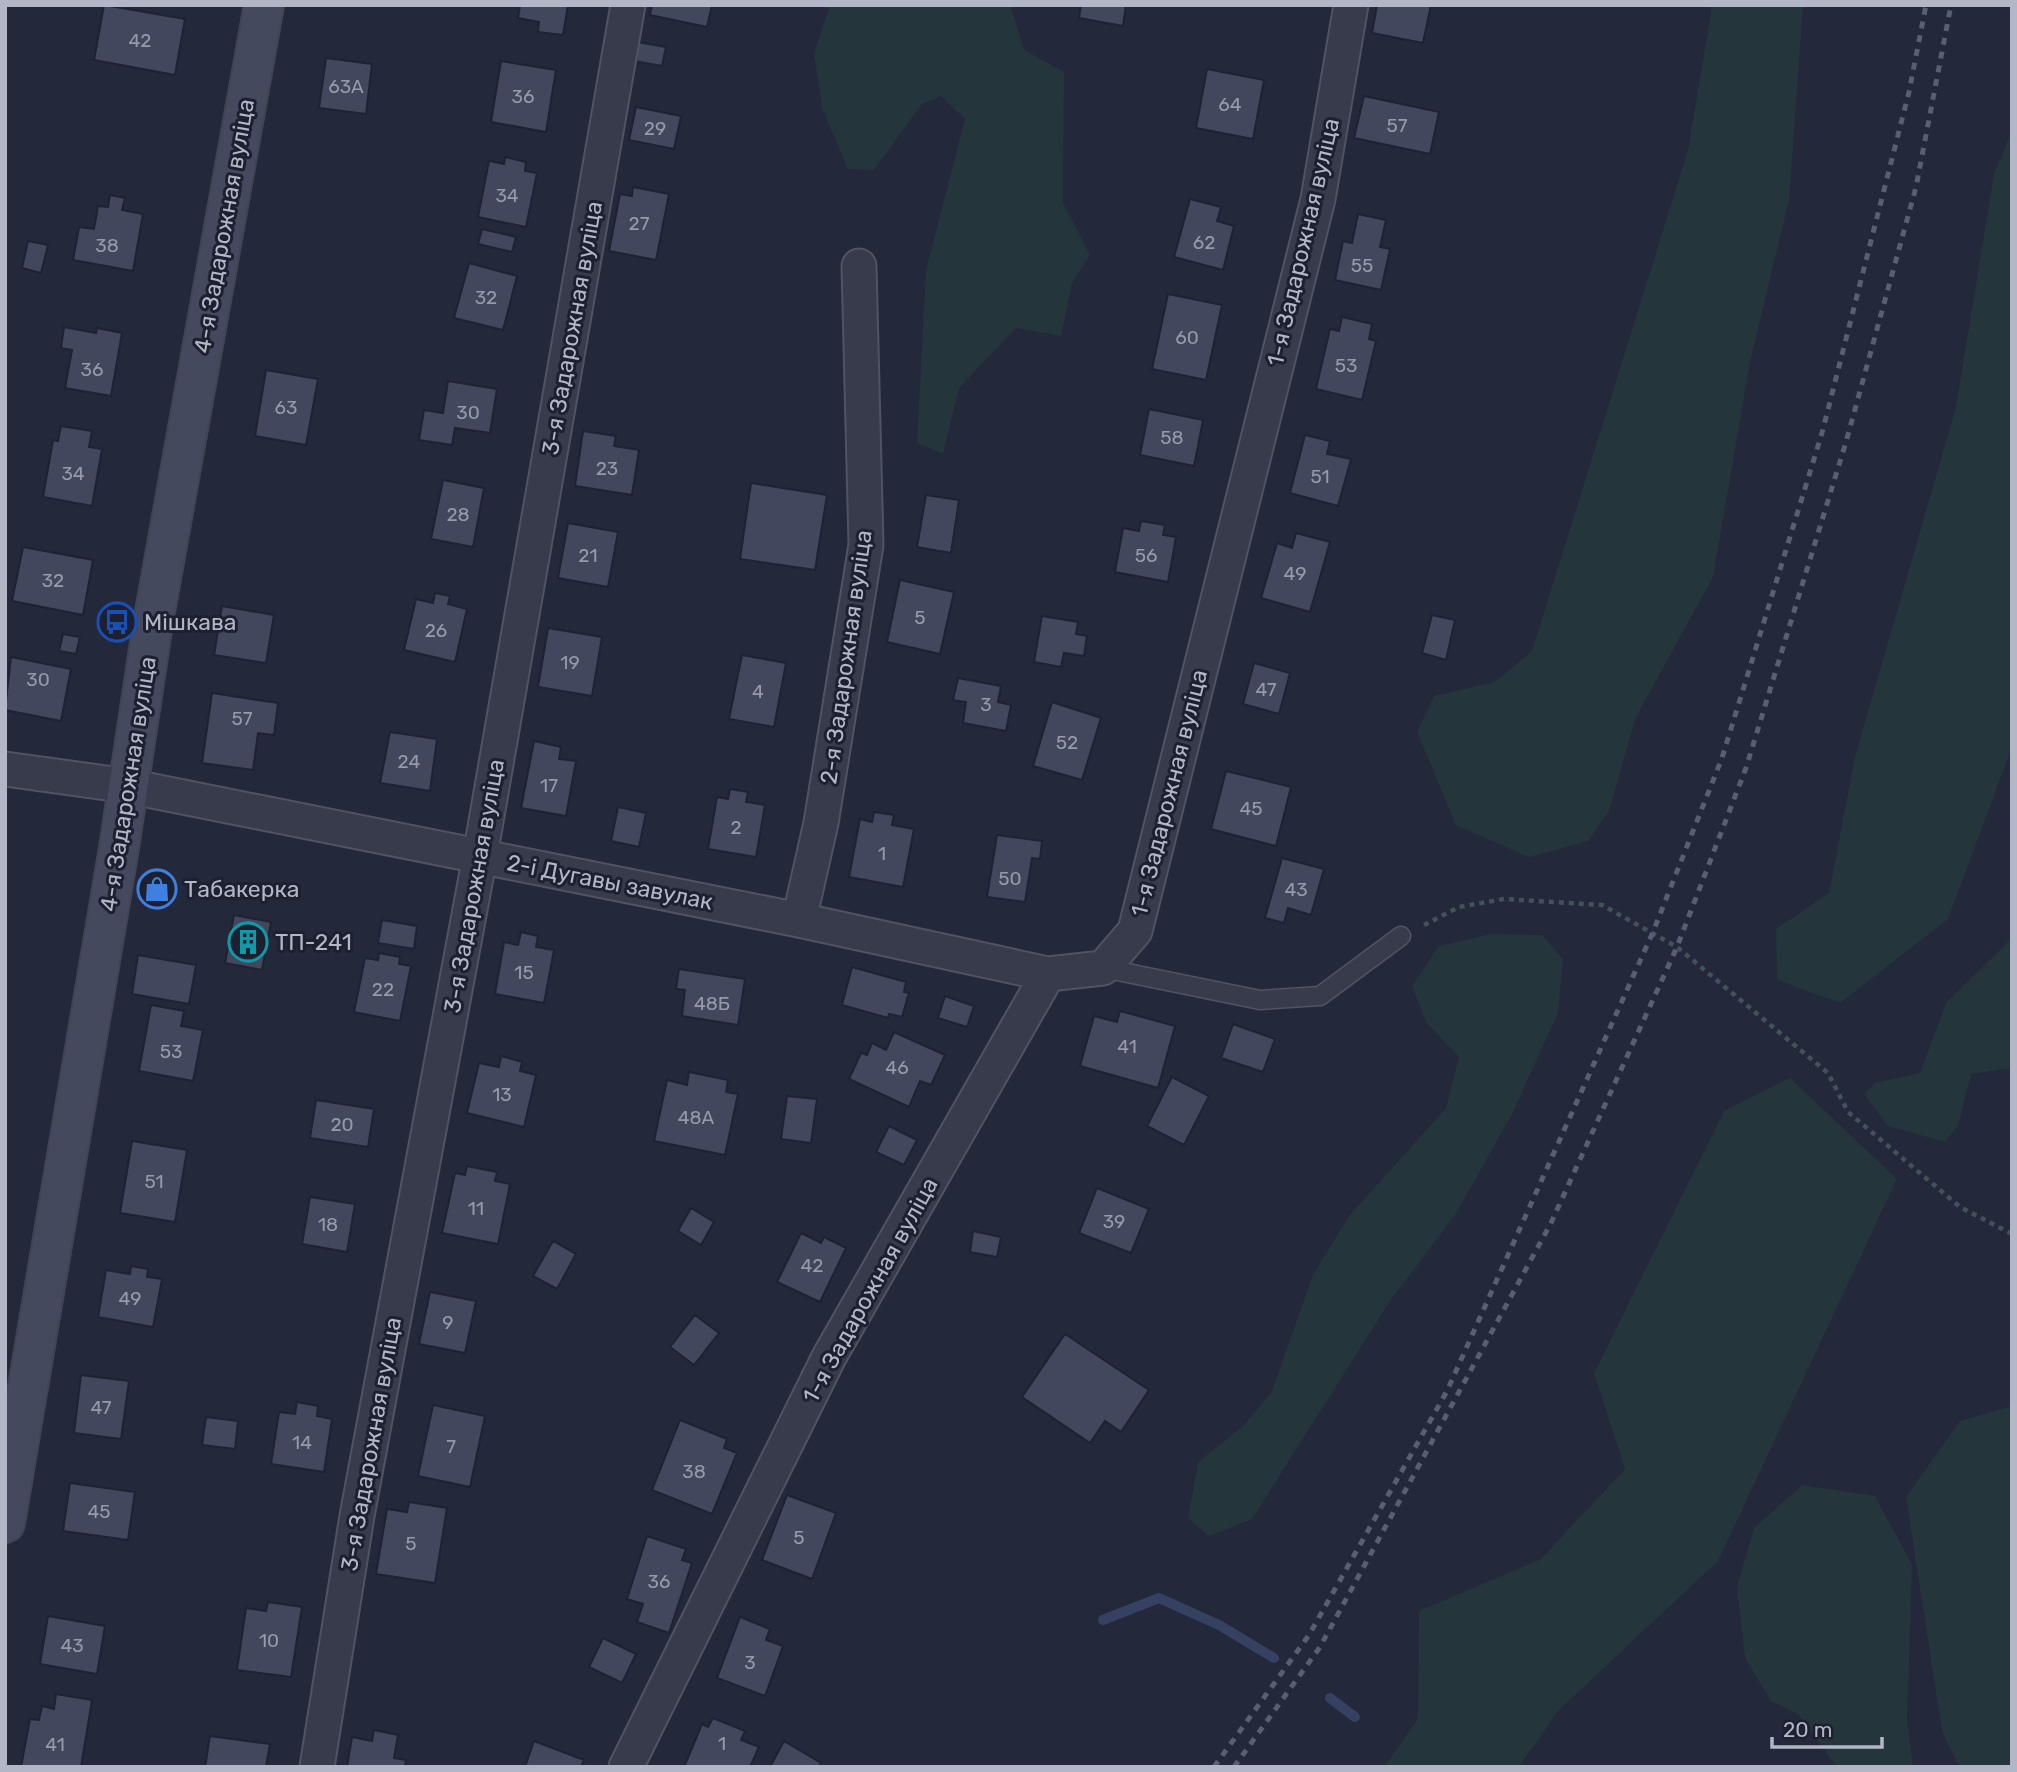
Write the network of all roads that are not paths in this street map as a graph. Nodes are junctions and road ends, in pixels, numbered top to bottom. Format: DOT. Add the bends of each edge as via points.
graph roads {
  1 [pos="264,5"];
  2 [pos="628,5"];
  3 [pos="1351,5"];
  4 [pos="859,266"];
  5 [pos="5,769"];
  6 [pos="128,786"];
  7 [pos="480,856"];
  8 [pos="799,920"];
  9 [pos="1401,936"];
  10 [pos="1103,968"];
  11 [pos="1048,974"];
  12 [pos="5,1523"];
  13 [pos="317,1767"];
  14 [pos="626,1767"];
  1 -- 6 [label="main road, 4-я Задарожная вуліца"];
  2 -- 7 [label="street, 3-я Задарожная вуліца"];
  3 -- 10 [label="street, 1-я Задарожная вуліца" via="1318,199 1135,931"];
  4 -- 8 [label="street, 2-я Задарожная вуліца" via="866,545 821,823"];
  5 -- 6 [label="street, 2-і Дугавы завулак"];
  6 -- 7 [label="street, 2-і Дугавы завулак"];
  6 -- 12 [label="main road, 4-я Задарожная вуліца"];
  7 -- 8 [label="street, 2-і Дугавы завулак"];
  7 -- 13 [label="street, 3-я Задарожная вуліца" via="357,1516"];
  8 -- 11 [label="street, 2-і Дугавы завулак"];
  9 -- 10 [label="lane" via="1320,996 1260,1000"];
  10 -- 11 [label="street"];
  11 -- 14 [label="street, 1-я Задарожная вуліца" via="829,1357"];
}
